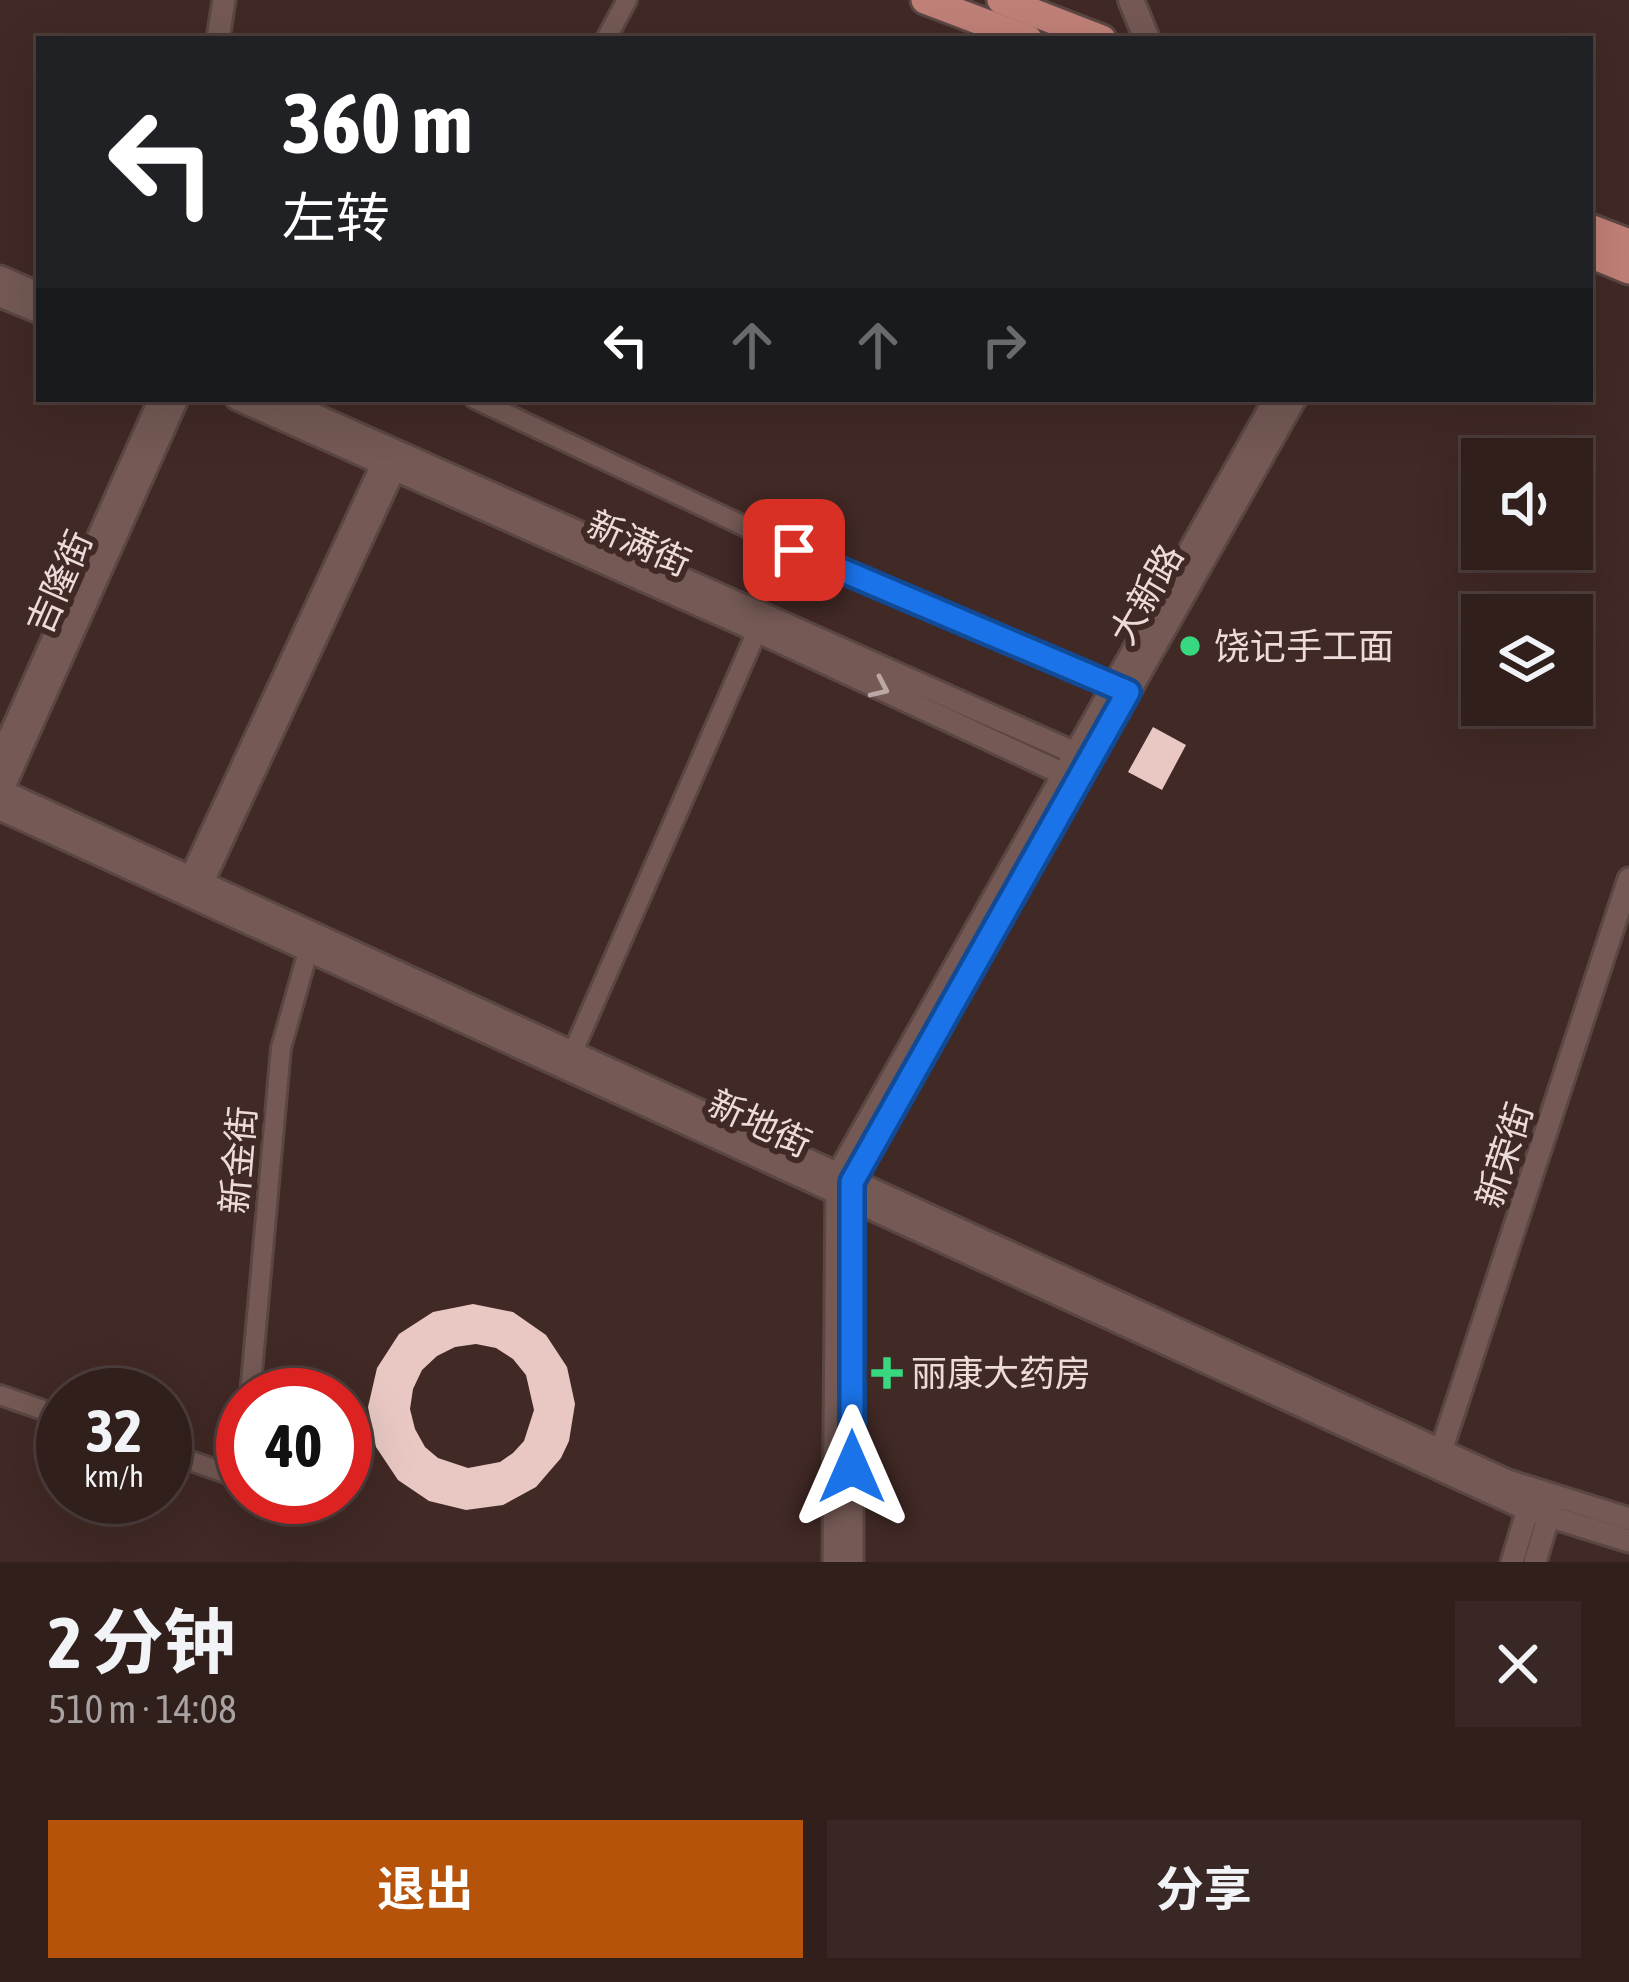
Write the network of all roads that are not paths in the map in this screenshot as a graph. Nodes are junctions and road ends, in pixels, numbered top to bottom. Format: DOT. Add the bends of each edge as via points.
graph roads {
  1 [pos="224,0"];
  2 [pos="236,0"];
  3 [pos="627,0"];
  4 [pos="926,0"];
  5 [pos="1001,0"];
  6 [pos="1131,0"];
  7 [pos="1035,17"];
  8 [pos="218,36"];
  9 [pos="232,36"];
  10 [pos="608,36"];
  11 [pos="1093,36"];
  12 [pos="1146,36"];
  13 [pos="1593,229"];
  14 [pos="1629,243"];
  15 [pos="1593,255"];
  16 [pos="1629,270"];
  17 [pos="0,277"];
  18 [pos="36,293"];
  19 [pos="0,296"];
  20 [pos="36,311"];
  21 [pos="159,402"];
  22 [pos="176,402"];
  23 [pos="243,402"];
  24 [pos="286,402"];
  25 [pos="482,402"];
  26 [pos="1273,402"];
  27 [pos="1293,402"];
  28 [pos="388,469"];
  29 [pos="757,631"];
  30 [pos="1128,692"];
  31 [pos="1075,753"];
  32 [pos="0,758"];
  33 [pos="1078,781"];
  34 [pos="1,791"];
  35 [pos="0,809"];
  36 [pos="1629,879"];
  37 [pos="196,881"];
  38 [pos="1616,934"];
  39 [pos="312,935"];
  40 [pos="1629,955"];
  41 [pos="572,1054"];
  42 [pos="844,1179"];
  43 [pos="252,1368"];
  44 [pos="0,1395"];
  45 [pos="36,1408"];
  46 [pos="1441,1450"];
  47 [pos="1545,1493"];
  48 [pos="1629,1519"];
  49 [pos="1629,1541"];
  50 [pos="834,1562"];
  51 [pos="852,1562"];
  52 [pos="1512,1562"];
  53 [pos="1535,1562"];
  1 -- 8 [label="street"];
  2 -- 9 [label="street"];
  3 -- 10 [label="street"];
  4 -- 7 [label="main road"];
  5 -- 7 [label="main road"];
  6 -- 12 [label="main road"];
  7 -- 11 [label="main road"];
  13 -- 14 [label="main road"];
  15 -- 16 [label="main road"];
  17 -- 18 [label="street"];
  19 -- 20 [label="street"];
  21 -- 32 [label="street, 吉隆街"];
  22 -- 34 [label="street, 吉隆街"];
  23 -- 28 [label="street, 新满街"];
  24 -- 31 [label="street, 新满街"];
  25 -- 30 [label="street" via="833,568"];
  26 -- 31 [label="street, 大新路"];
  27 -- 30 [label="street, 大新路"];
  28 -- 29 [label="street, 新满街"];
  28 -- 37 [label="street"];
  29 -- 33 [label="street, 新满街, one-way"];
  29 -- 41 [label="street"];
  30 -- 33 [label="street, 大新路"];
  31 -- 42 [label="street, 大新路"];
  33 -- 42 [label="street, 大新路"];
  34 -- 37 [label="street, 新地街"];
  35 -- 49 [label="street, 新地街" via="1510,1501"];
  36 -- 38 [label="street, 新荣街"];
  37 -- 39 [label="street, 新地街"];
  38 -- 40 [label="street"];
  38 -- 46 [label="street, 新荣街"];
  39 -- 41 [label="street, 新地街"];
  39 -- 43 [label="street, 新金街" via="281,1048"];
  41 -- 42 [label="street, 新地街"];
  42 -- 46 [label="street, 新地街"];
  42 -- 50 [label="street, 大新路"];
  42 -- 51 [label="street, 大新路"];
  44 -- 45 [label="street"];
  46 -- 47 [label="street, 新地街"];
  47 -- 48 [label="street, 新地街"];
  47 -- 52 [label="street"];
  47 -- 53 [label="street"];
}
